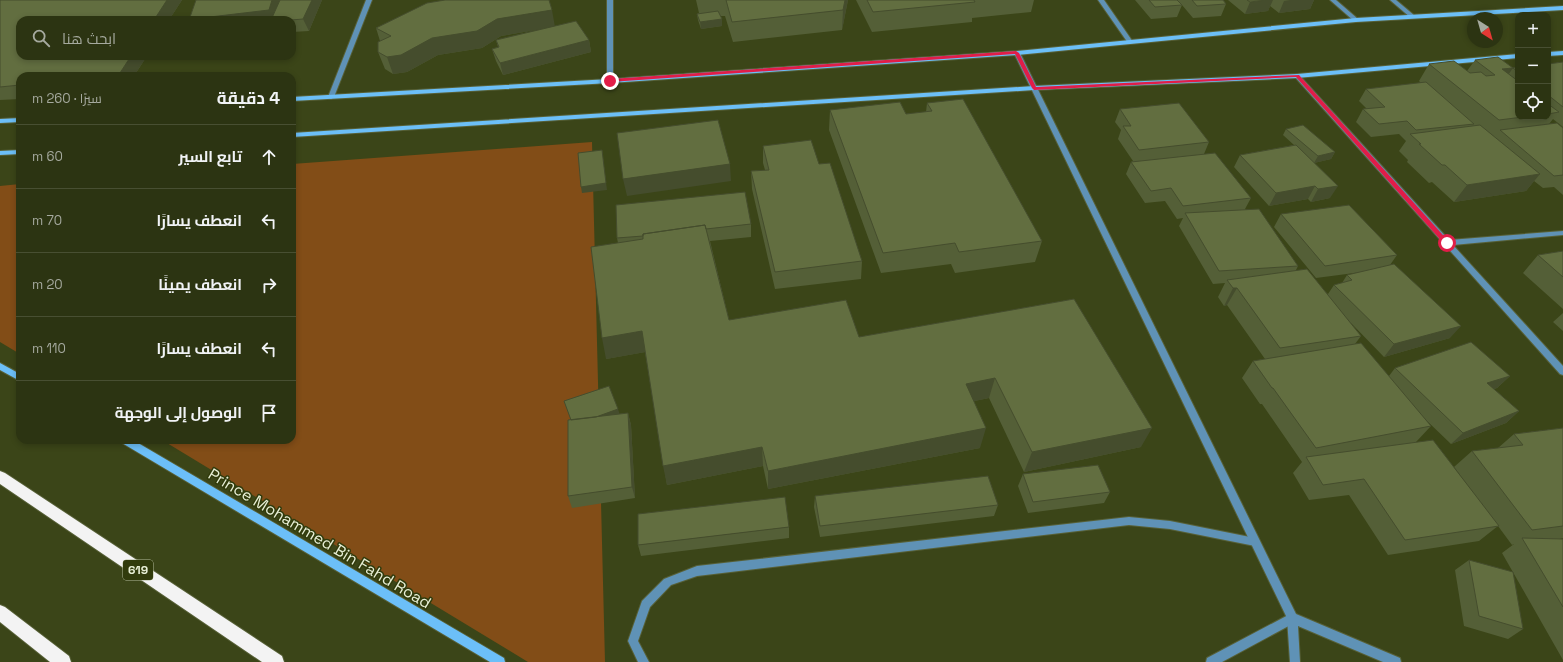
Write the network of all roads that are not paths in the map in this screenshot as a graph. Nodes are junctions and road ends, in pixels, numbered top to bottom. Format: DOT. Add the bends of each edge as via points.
graph roads {
  1 [pos="369,0"];
  2 [pos="610,0"];
  3 [pos="1101,0"];
  4 [pos="1334,0"];
  5 [pos="1393,0"];
  6 [pos="1563,8"];
  7 [pos="1413,17"];
  8 [pos="1356,20"];
  9 [pos="1130,42"];
  10 [pos="1016,53"];
  11 [pos="1563,53"];
  12 [pos="1551,54"];
  13 [pos="1515,56"];
  14 [pos="1297,76"];
  15 [pos="610,81"];
  16 [pos="1034,88"];
  17 [pos="331,96"];
  18 [pos="296,99"];
  19 [pos="16,120"];
  20 [pos="0,121"];
  21 [pos="296,135"];
  22 [pos="16,152"];
  23 [pos="0,153"];
  24 [pos="1563,233"];
  25 [pos="1447,243"];
  26 [pos="0,366"];
  27 [pos="1563,372"];
  28 [pos="16,376"];
  29 [pos="132,444"];
  30 [pos="0,477"];
  31 [pos="1255,542"];
  32 [pos="0,612"];
  33 [pos="1292,618"];
  34 [pos="63,662"];
  35 [pos="276,662"];
  36 [pos="500,662"];
  37 [pos="644,662"];
  38 [pos="1211,662"];
  39 [pos="1295,662"];
  40 [pos="1396,662"];
  1 -- 17 [label="street"];
  2 -- 15 [label="street"];
  3 -- 9 [label="street"];
  4 -- 8 [label="street"];
  5 -- 7 [label="street"];
  6 -- 7 [label="street"];
  7 -- 8 [label="street"];
  8 -- 9 [label="street"];
  9 -- 10 [label="street"];
  10 -- 15 [label="street"];
  10 -- 16 [label="street"];
  11 -- 12 [label="street"];
  13 -- 14 [label="street"];
  14 -- 16 [label="street"];
  14 -- 25 [label="street"];
  15 -- 17 [label="street"];
  16 -- 21 [label="street"];
  16 -- 31 [label="street"];
  17 -- 18 [label="street"];
  19 -- 20 [label="street"];
  22 -- 23 [label="street"];
  24 -- 25 [label="street"];
  25 -- 27 [label="street"];
  26 -- 28 [label="street"];
  29 -- 36 [label="street, Prince Mohammed Bin Fahd Road"];
  30 -- 35 [label="highway, 619"];
  31 -- 33 [label="street"];
  31 -- 37 [label="street" via="1170,525 1129,521 697,571 668,582 646,604 633,641"];
  32 -- 34 [label="highway"];
  33 -- 38 [label="street"];
  33 -- 39 [label="street"];
  33 -- 40 [label="street"];
}
